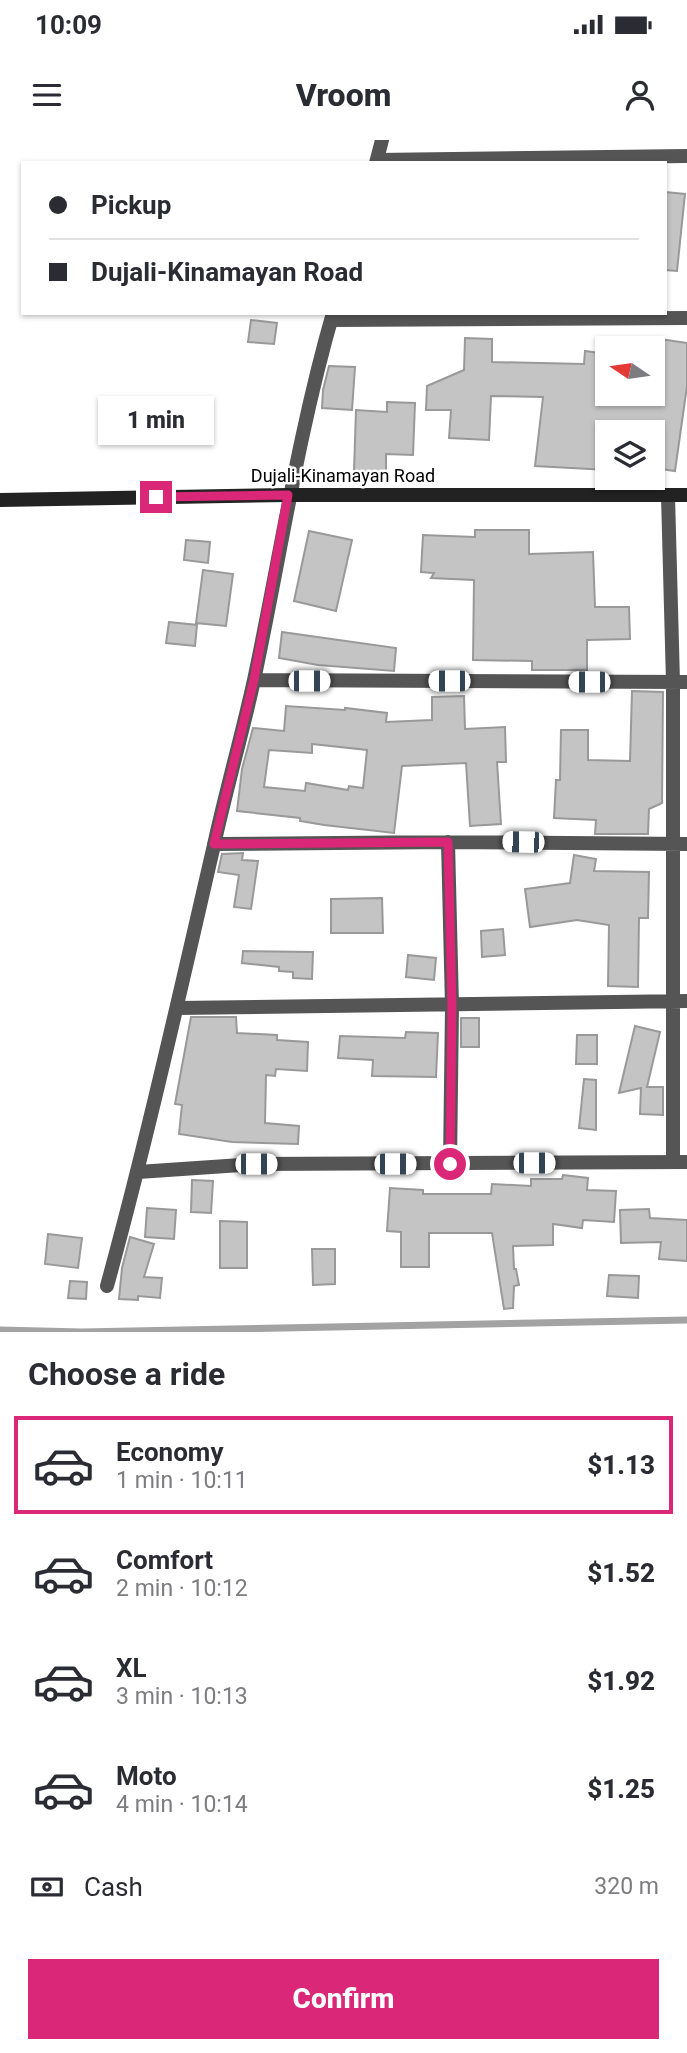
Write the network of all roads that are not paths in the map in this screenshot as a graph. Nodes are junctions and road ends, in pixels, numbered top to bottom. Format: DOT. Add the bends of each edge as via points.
graph roads {
  1 [pos="382,140"];
  2 [pos="687,156"];
  3 [pos="376,161"];
  4 [pos="332,317"];
  5 [pos="687,318"];
  6 [pos="288,495"];
  7 [pos="668,495"];
  8 [pos="687,495"];
  9 [pos="0,500"];
  10 [pos="254,680"];
  11 [pos="680,682"];
  12 [pos="448,842"];
  13 [pos="214,844"];
  14 [pos="680,844"];
  15 [pos="671,1001"];
  16 [pos="687,1001"];
  17 [pos="452,1006"];
  18 [pos="178,1008"];
  19 [pos="680,1162"];
  20 [pos="450,1164"];
  21 [pos="138,1172"];
  22 [pos="107,1286"];
  1 -- 3 [label="street"];
  2 -- 3 [label="street"];
  4 -- 5 [label="street"];
  4 -- 6 [label="street"];
  6 -- 7 [label="main road, Dujali-Kinamayan Road"];
  6 -- 9 [label="main road, Dujali-Kinamayan Road"];
  6 -- 10 [label="street"];
  7 -- 8 [label="main road, Dujali-Kinamayan Road"];
  7 -- 11 [label="street"];
  10 -- 11 [label="street"];
  10 -- 13 [label="street"];
  11 -- 14 [label="street"];
  12 -- 13 [label="street"];
  12 -- 14 [label="street"];
  12 -- 17 [label="street"];
  13 -- 18 [label="street"];
  14 -- 15 [label="street"];
  15 -- 16 [label="street"];
  15 -- 17 [label="street"];
  15 -- 19 [label="street"];
  17 -- 18 [label="street"];
  17 -- 20 [label="street"];
  18 -- 21 [label="street"];
  19 -- 20 [label="street"];
  20 -- 21 [label="street" via="256,1164"];
  21 -- 22 [label="street"];
}
